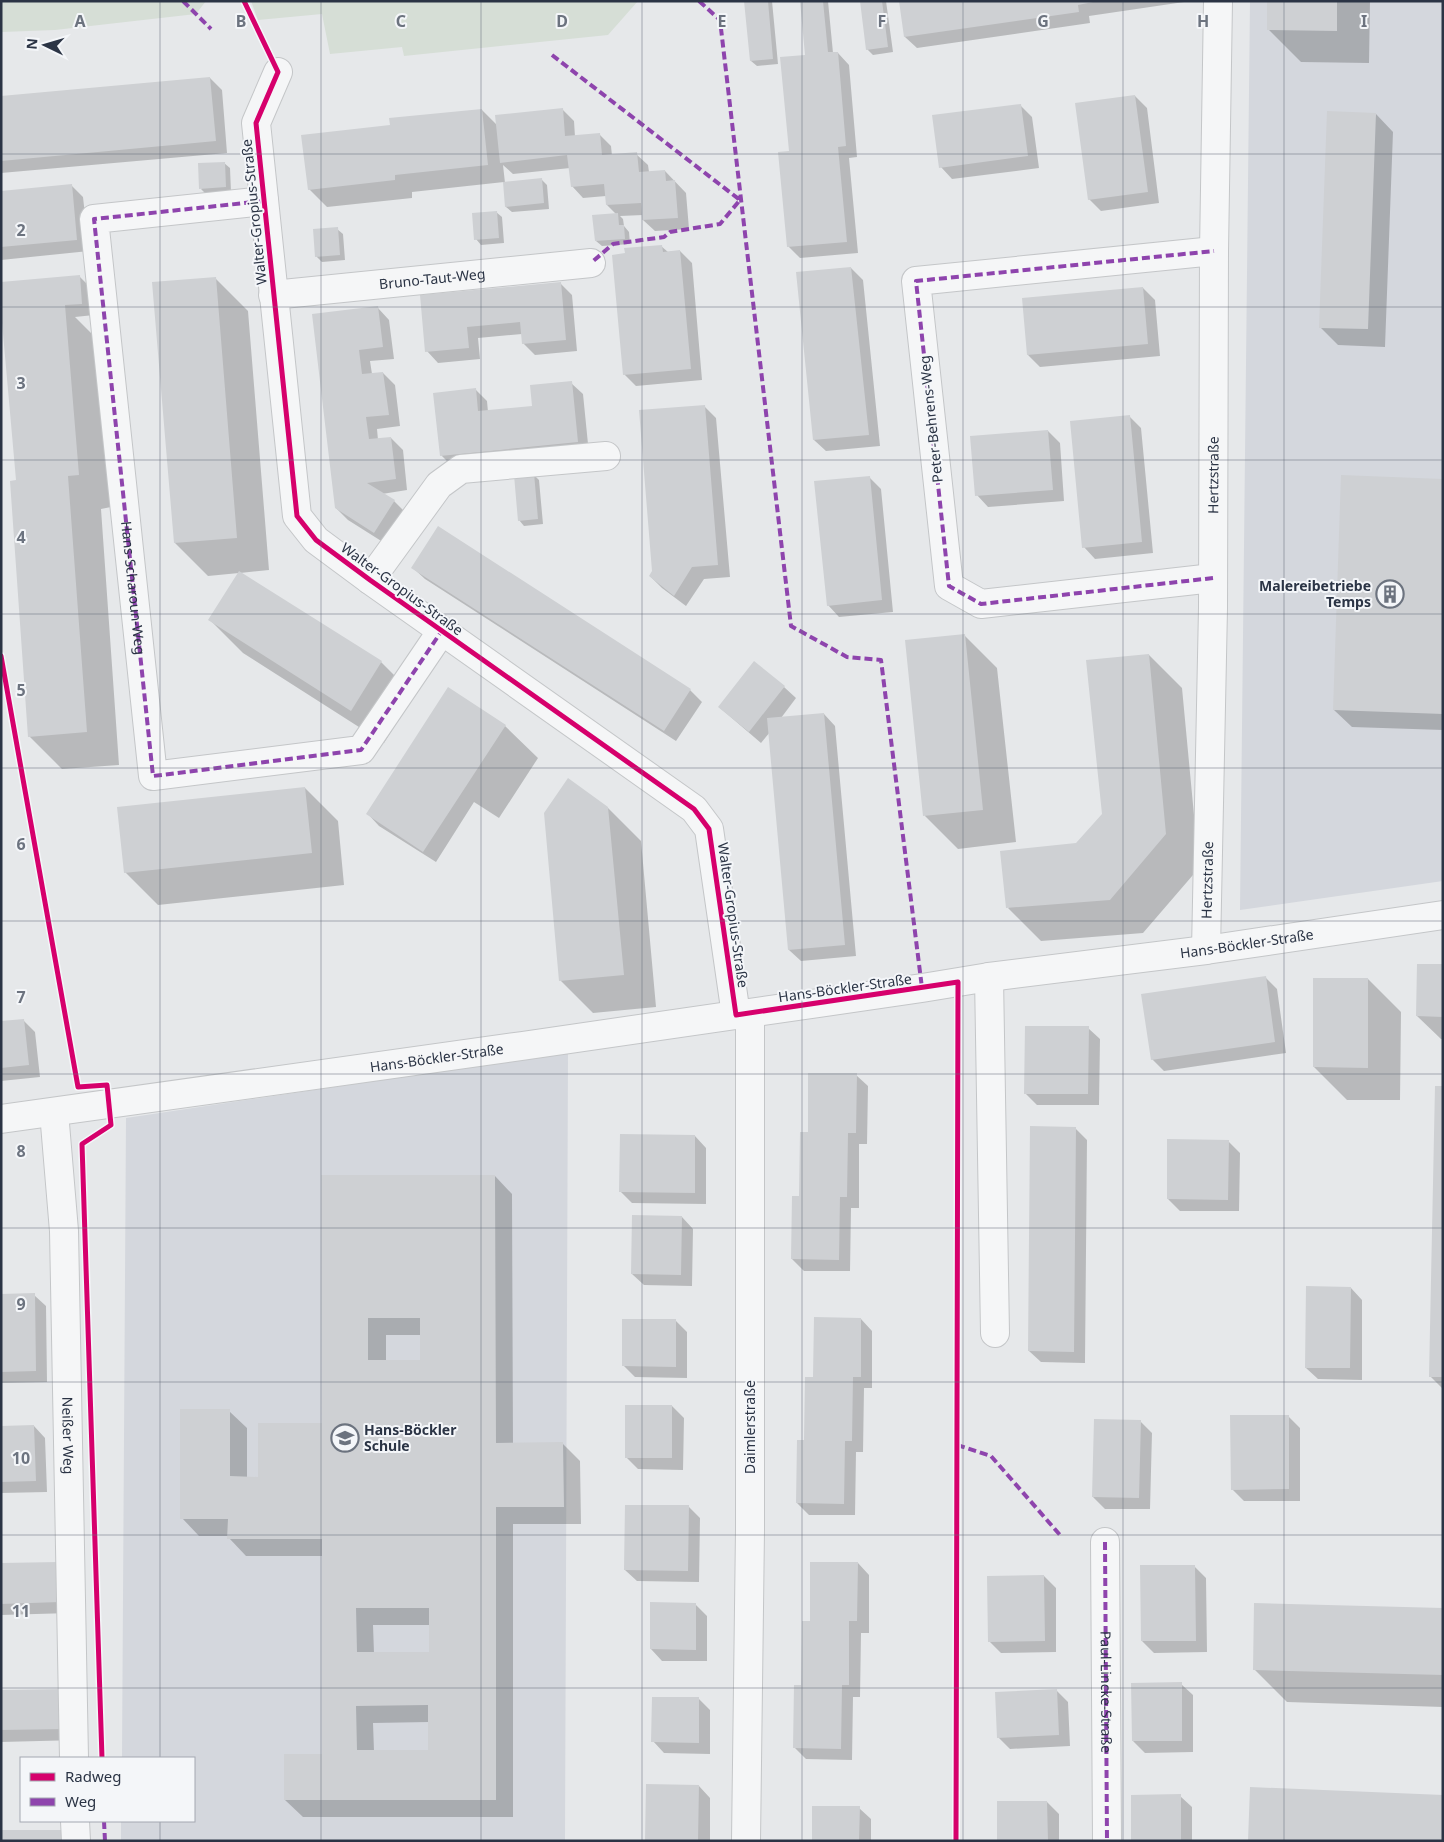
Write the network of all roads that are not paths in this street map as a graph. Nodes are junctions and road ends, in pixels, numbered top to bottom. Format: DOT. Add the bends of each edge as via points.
graph roads {
  1 [pos="1218,1"];
  2 [pos="278,72"];
  3 [pos="264,201"];
  4 [pos="1214,251"];
  5 [pos="591,263"];
  6 [pos="273,295"];
  7 [pos="606,456"];
  8 [pos="1213,578"];
  9 [pos="370,580"];
  10 [pos="441,632"];
  11 [pos="1443,915"];
  12 [pos="1206,950"];
  13 [pos="989,977"];
  14 [pos="743,1014"];
  15 [pos="54,1112"];
  16 [pos="1,1119"];
  17 [pos="995,1333"];
  18 [pos="1105,1542"];
  19 [pos="74,1757"];
  20 [pos="75,1822"];
  21 [pos="76,1841"];
  22 [pos="746,1841"];
  23 [pos="1107,1841"];
  1 -- 4 [label="street, Hertzstraße"];
  2 -- 3 [label="street, Walter-Gropius-Straße" via="256,123"];
  3 -- 6 [label="street, Walter-Gropius-Straße"];
  3 -- 10 [label="street, Hans-Scharoun-Weg" via="94,219 153,776 362,750"];
  4 -- 8 [label="street, Hertzstraße"];
  4 -- 8 [label="street, Peter-Behrens-Weg" via="916,281 949,586 981,604"];
  5 -- 6 [label="street, Bruno-Taut-Weg"];
  6 -- 9 [label="street, Walter-Gropius-Straße" via="297,516 316,540"];
  7 -- 9 [label="street" via="461,469 439,485"];
  8 -- 12 [label="street, Hertzstraße"];
  9 -- 10 [label="street, Walter-Gropius-Straße"];
  10 -- 14 [label="street, Walter-Gropius-Straße" via="694,808 709,829"];
  11 -- 12 [label="street, Hans-Böckler-Straße"];
  12 -- 13 [label="street, Hans-Böckler-Straße"];
  13 -- 14 [label="street, Hans-Böckler-Straße"];
  13 -- 17 [label="street"];
  14 -- 15 [label="street, Hans-Böckler-Straße"];
  14 -- 22 [label="street, Daimlerstraße" via="750,1530"];
  15 -- 16 [label="street, Hans-Böckler-Straße"];
  15 -- 19 [label="street, Neißer Weg" via="64,1231"];
  18 -- 23 [label="street, Paul-Lincke-Straße"];
  20 -- 21 [label="street"];
}
